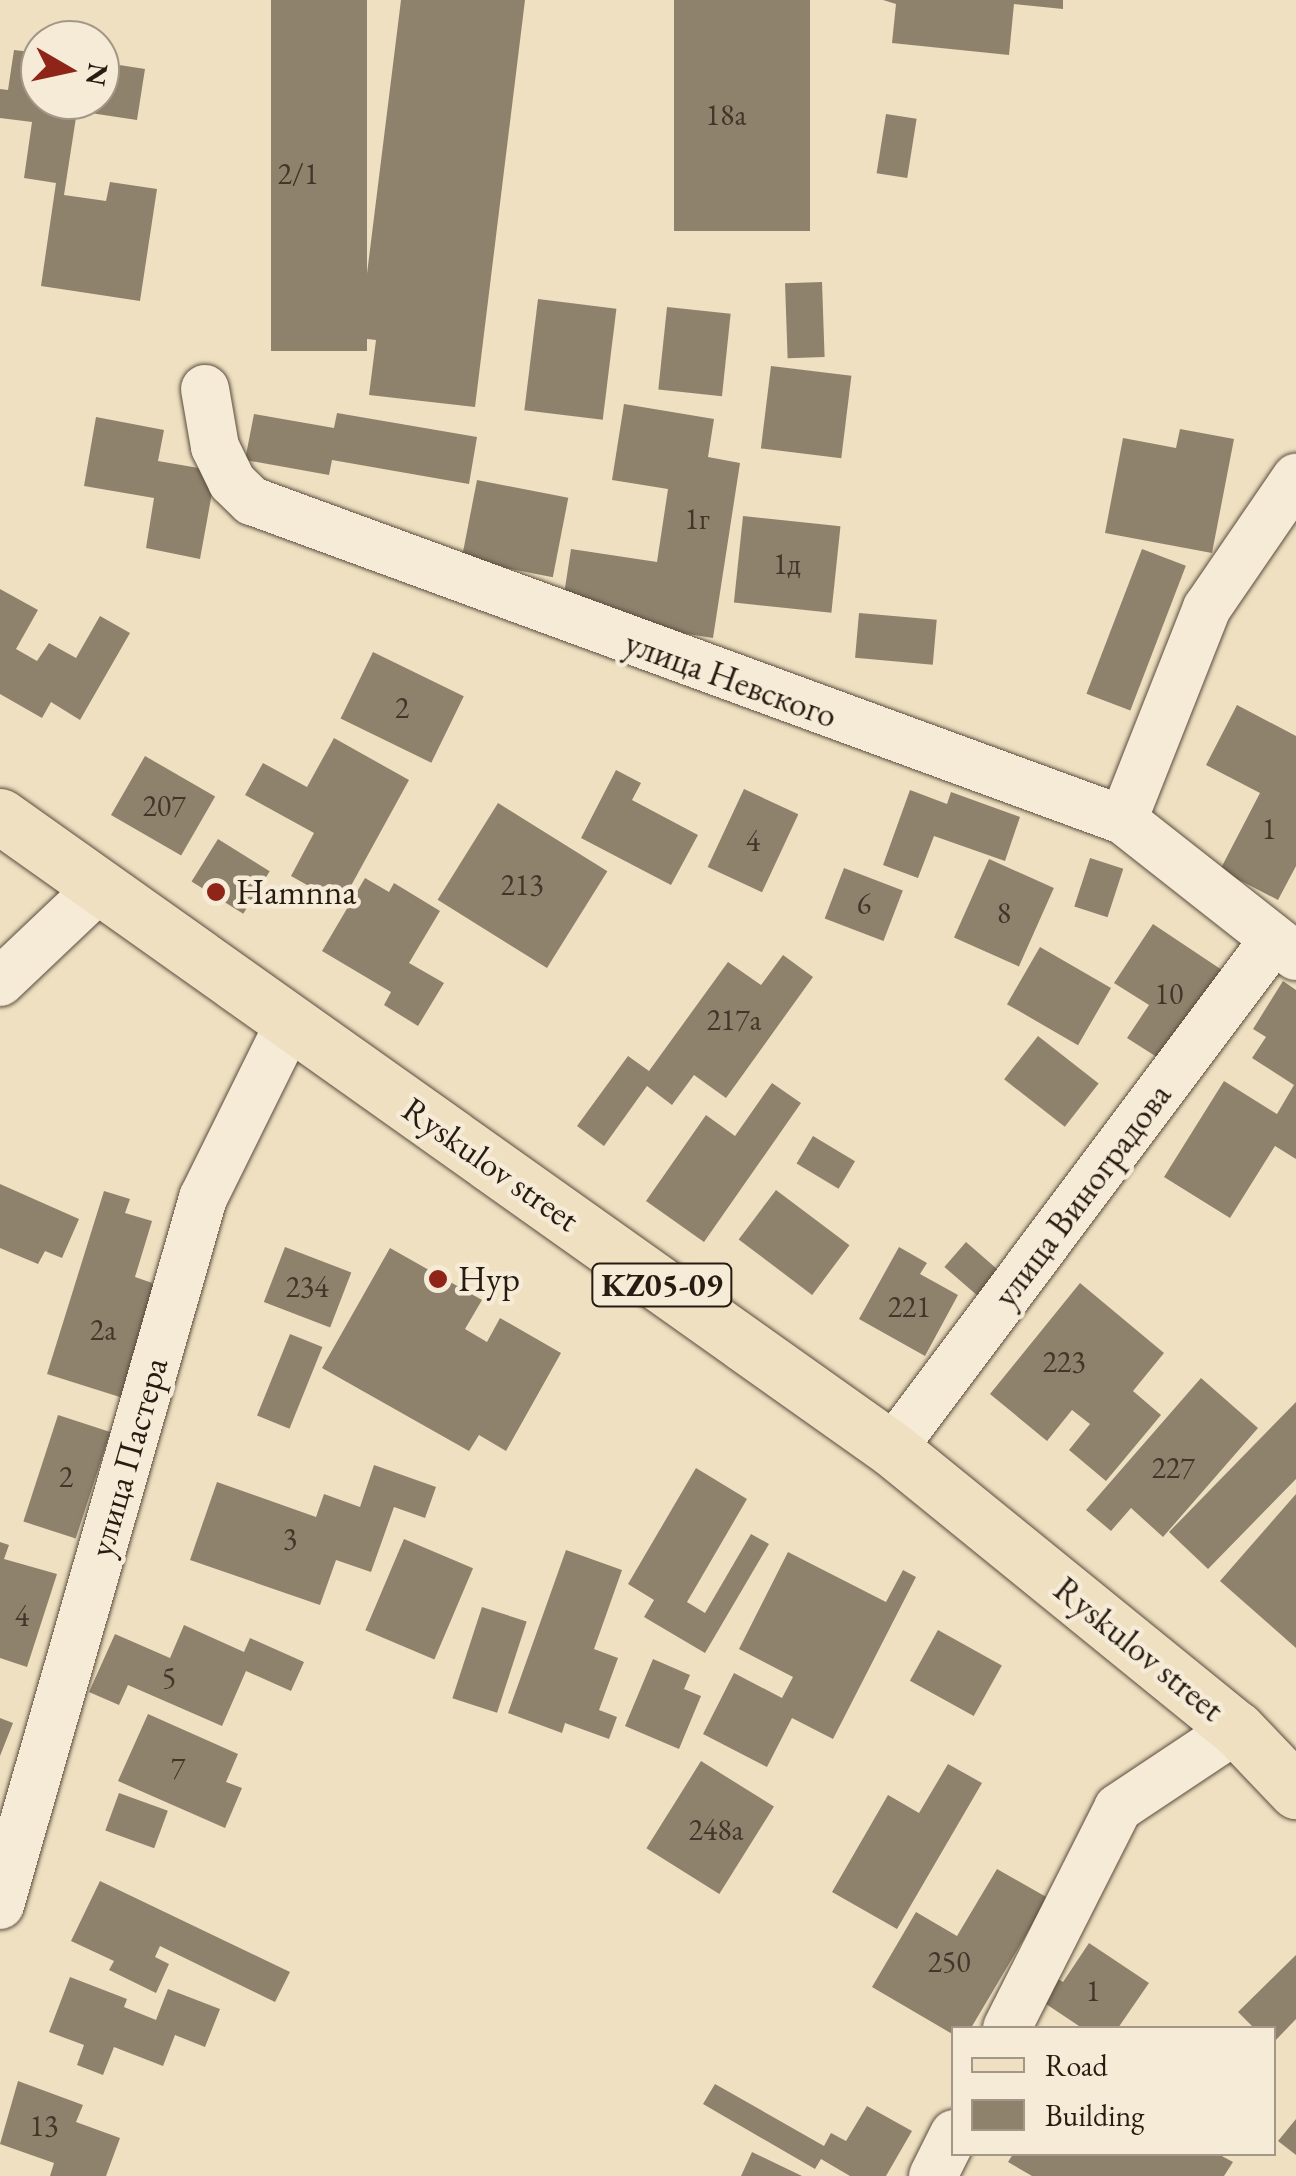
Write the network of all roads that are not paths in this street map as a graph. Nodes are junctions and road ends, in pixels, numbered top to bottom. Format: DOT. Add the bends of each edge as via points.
graph roads {
  1 [pos="205,389"];
  2 [pos="1296,478"];
  3 [pos="0,816"];
  4 [pos="1123,820"];
  5 [pos="100,887"];
  6 [pos="1284,949"];
  7 [pos="0,982"];
  8 [pos="290,1022"];
  9 [pos="892,1448"];
  10 [pos="1237,1729"];
  11 [pos="1296,1791"];
  12 [pos="0,1906"];
  13 [pos="1008,2026"];
  14 [pos="951,2140"];
  15 [pos="932,2176"];
  1 -- 4 [label="street, улица Невского" via="215,447 232,482 252,501"];
  2 -- 4 [label="street" via="1207,608"];
  3 -- 5 [label="main road, Ryskulov street / KZ05-09"];
  4 -- 6 [label="street, улица Невского"];
  5 -- 7 [label="street"];
  5 -- 8 [label="main road, Ryskulov street / KZ05-09"];
  6 -- 9 [label="street, улица Виноградова"];
  8 -- 9 [label="main road, Ryskulov street / KZ05-09"];
  8 -- 12 [label="street, улица Пастера" via="203,1198"];
  9 -- 10 [label="main road, Ryskulov street / KZ05-09"];
  10 -- 11 [label="main road, Ryskulov street / KZ05-09"];
  10 -- 13 [label="street" via="1118,1808"];
  14 -- 15 [label="street"];
}
